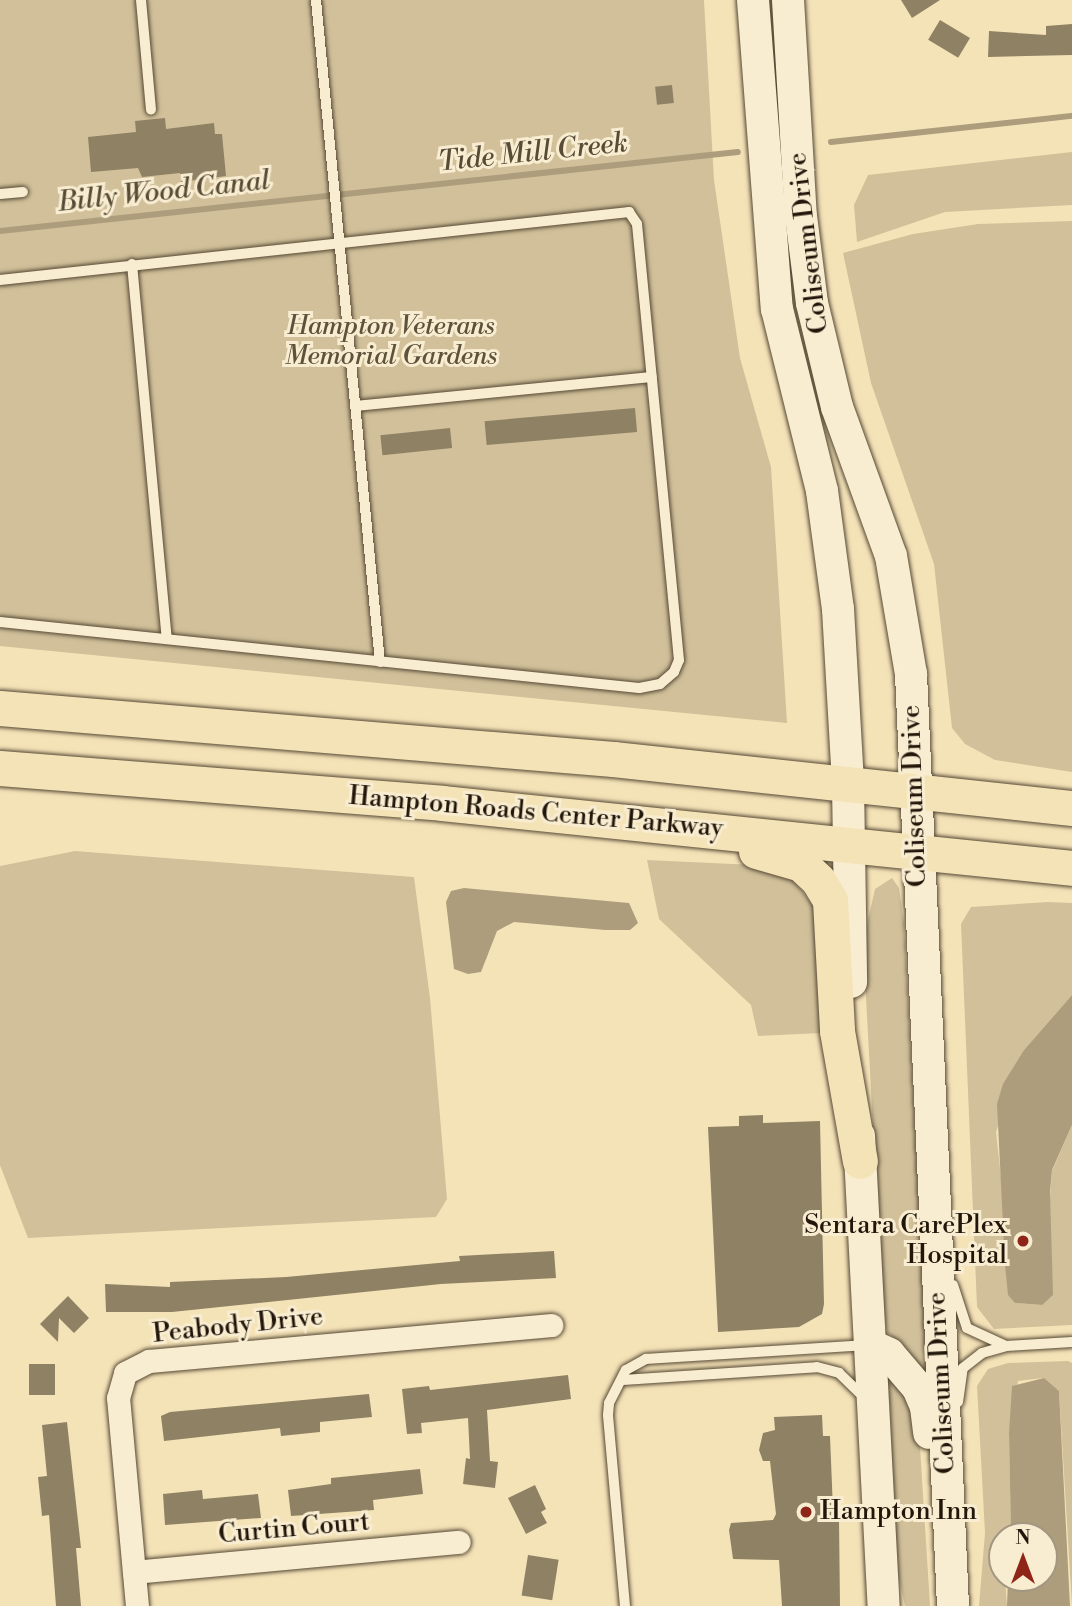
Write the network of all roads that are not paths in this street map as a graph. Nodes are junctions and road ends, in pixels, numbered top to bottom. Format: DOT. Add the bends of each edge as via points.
graph roads {
  1 [pos="141,0"];
  2 [pos="316,0"];
  3 [pos="753,0"];
  4 [pos="788,0"];
  5 [pos="151,110"];
  6 [pos="23,192"];
  7 [pos="0,194"];
  8 [pos="338,241"];
  9 [pos="132,264"];
  10 [pos="0,280"];
  11 [pos="652,377"];
  12 [pos="355,406"];
  13 [pos="0,622"];
  14 [pos="167,638"];
  15 [pos="380,662"];
  16 [pos="0,708"];
  17 [pos="0,768"];
  18 [pos="848,784"];
  19 [pos="915,791"];
  20 [pos="442,803"];
  21 [pos="1072,808"];
  22 [pos="850,844"];
  23 [pos="917,851"];
  24 [pos="1072,868"];
  25 [pos="860,1161"];
  26 [pos="932,1178"];
  27 [pos="551,1325"];
  28 [pos="1072,1342"];
  29 [pos="870,1345"];
  30 [pos="1006,1346"];
  31 [pos="623,1380"];
  32 [pos="873,1408"];
  33 [pos="459,1542"];
  34 [pos="951,1565"];
  35 [pos="134,1572"];
  36 [pos="137,1606"];
  37 [pos="625,1606"];
  38 [pos="884,1606"];
  39 [pos="938,1606"];
  40 [pos="953,1606"];
  1 -- 5 [label="lane"];
  2 -- 8 [label="lane"];
  3 -- 18 [label="street, Coliseum Drive" via="772,276 783,344 828,527"];
  4 -- 19 [label="street, Coliseum Drive" via="801,216 812,303 837,407 884,530 899,594 911,674"];
  6 -- 7 [label="lane"];
  8 -- 9 [label="lane"];
  8 -- 11 [label="lane" via="629,212 637,224"];
  8 -- 12 [label="lane"];
  9 -- 10 [label="lane"];
  9 -- 14 [label="lane"];
  11 -- 12 [label="lane"];
  11 -- 15 [label="lane" via="679,651 674,671 660,684 639,688"];
  12 -- 15 [label="lane"];
  13 -- 14 [label="lane"];
  14 -- 15 [label="lane"];
  16 -- 18 [label="main road" via="446,744"];
  17 -- 20 [label="main road, Hampton Roads Center Parkway"];
  18 -- 19 [label="main road"];
  18 -- 22 [label="street, Coliseum Drive"];
  19 -- 21 [label="main road"];
  19 -- 23 [label="street, Coliseum Drive"];
  20 -- 22 [label="main road, Hampton Roads Center Parkway"];
  20 -- 25 [label="main road" via="671,842 775,854 810,871 826,890 832,910 837,1031"];
  22 -- 23 [label="main road, Hampton Roads Center Parkway"];
  22 -- 25 [label="street, Coliseum Drive" via="850,956"];
  23 -- 24 [label="main road, Hampton Roads Center Parkway"];
  23 -- 26 [label="street, Coliseum Drive"];
  25 -- 29 [label="street, Coliseum Drive"];
  26 -- 30 [label="lane" via="955,1296 967,1328"];
  26 -- 34 [label="street, Coliseum Drive"];
  27 -- 35 [label="street, Peabody Drive" via="149,1362 125,1373 118,1398"];
  28 -- 30 [label="lane"];
  29 -- 31 [label="lane" via="646,1359 634,1362"];
  29 -- 32 [label="street, Coliseum Drive"];
  29 -- 39 [label="street" via="889,1354 905,1370 926,1407"];
  30 -- 34 [label="lane" via="982,1353 963,1368"];
  31 -- 32 [label="lane" via="817,1367 850,1381"];
  31 -- 37 [label="lane" via="609,1403 608,1415"];
  32 -- 38 [label="street, Coliseum Drive"];
  33 -- 35 [label="street, Curtin Court"];
  34 -- 40 [label="street, Coliseum Drive"];
  35 -- 36 [label="street, Peabody Drive"];
}
